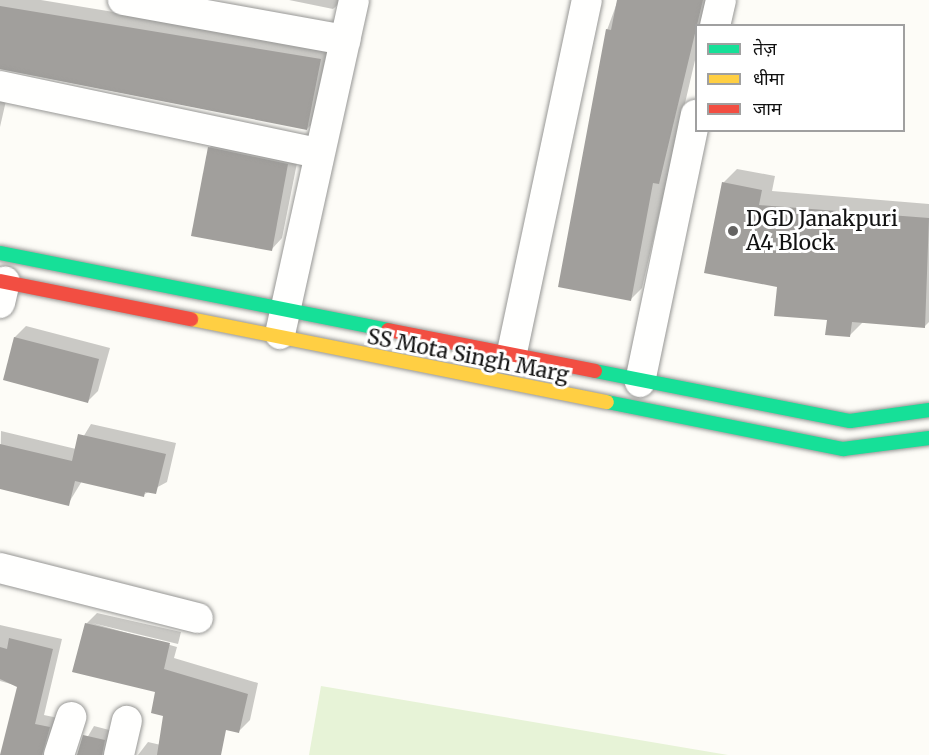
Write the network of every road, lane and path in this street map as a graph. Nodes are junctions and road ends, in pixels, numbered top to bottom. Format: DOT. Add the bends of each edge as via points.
graph roads {
  1 [pos="123,0"];
  2 [pos="354,0"];
  3 [pos="587,0"];
  4 [pos="721,0"];
  5 [pos="715,24"];
  6 [pos="345,40"];
  7 [pos="0,86"];
  8 [pos="695,120"];
  9 [pos="319,153"];
  10 [pos="0,253"];
  11 [pos="2,289"];
  12 [pos="281,325"];
  13 [pos="511,357"];
  14 [pos="640,382"];
  15 [pos="929,410"];
  16 [pos="929,438"];
  17 [pos="0,568"];
  18 [pos="198,618"];
  19 [pos="70,717"];
  20 [pos="128,721"];
  21 [pos="59,755"];
  22 [pos="119,755"];
  1 -- 6 [label="street"];
  2 -- 6 [label="street"];
  3 -- 13 [label="street"];
  4 -- 5 [label="street"];
  6 -- 9 [label="street"];
  7 -- 9 [label="street"];
  8 -- 14 [label="street"];
  9 -- 12 [label="street"];
  10 -- 12 [label="street, SS Mota Singh Marg"];
  11 -- 12 [label="street, SS Mota Singh Marg"];
  12 -- 13 [label="street, SS Mota Singh Marg"];
  12 -- 16 [label="street, SS Mota Singh Marg" via="843,449"];
  13 -- 14 [label="street, SS Mota Singh Marg"];
  14 -- 15 [label="street, SS Mota Singh Marg" via="850,422"];
  17 -- 18 [label="street"];
  19 -- 21 [label="street"];
  20 -- 22 [label="street"];
}
